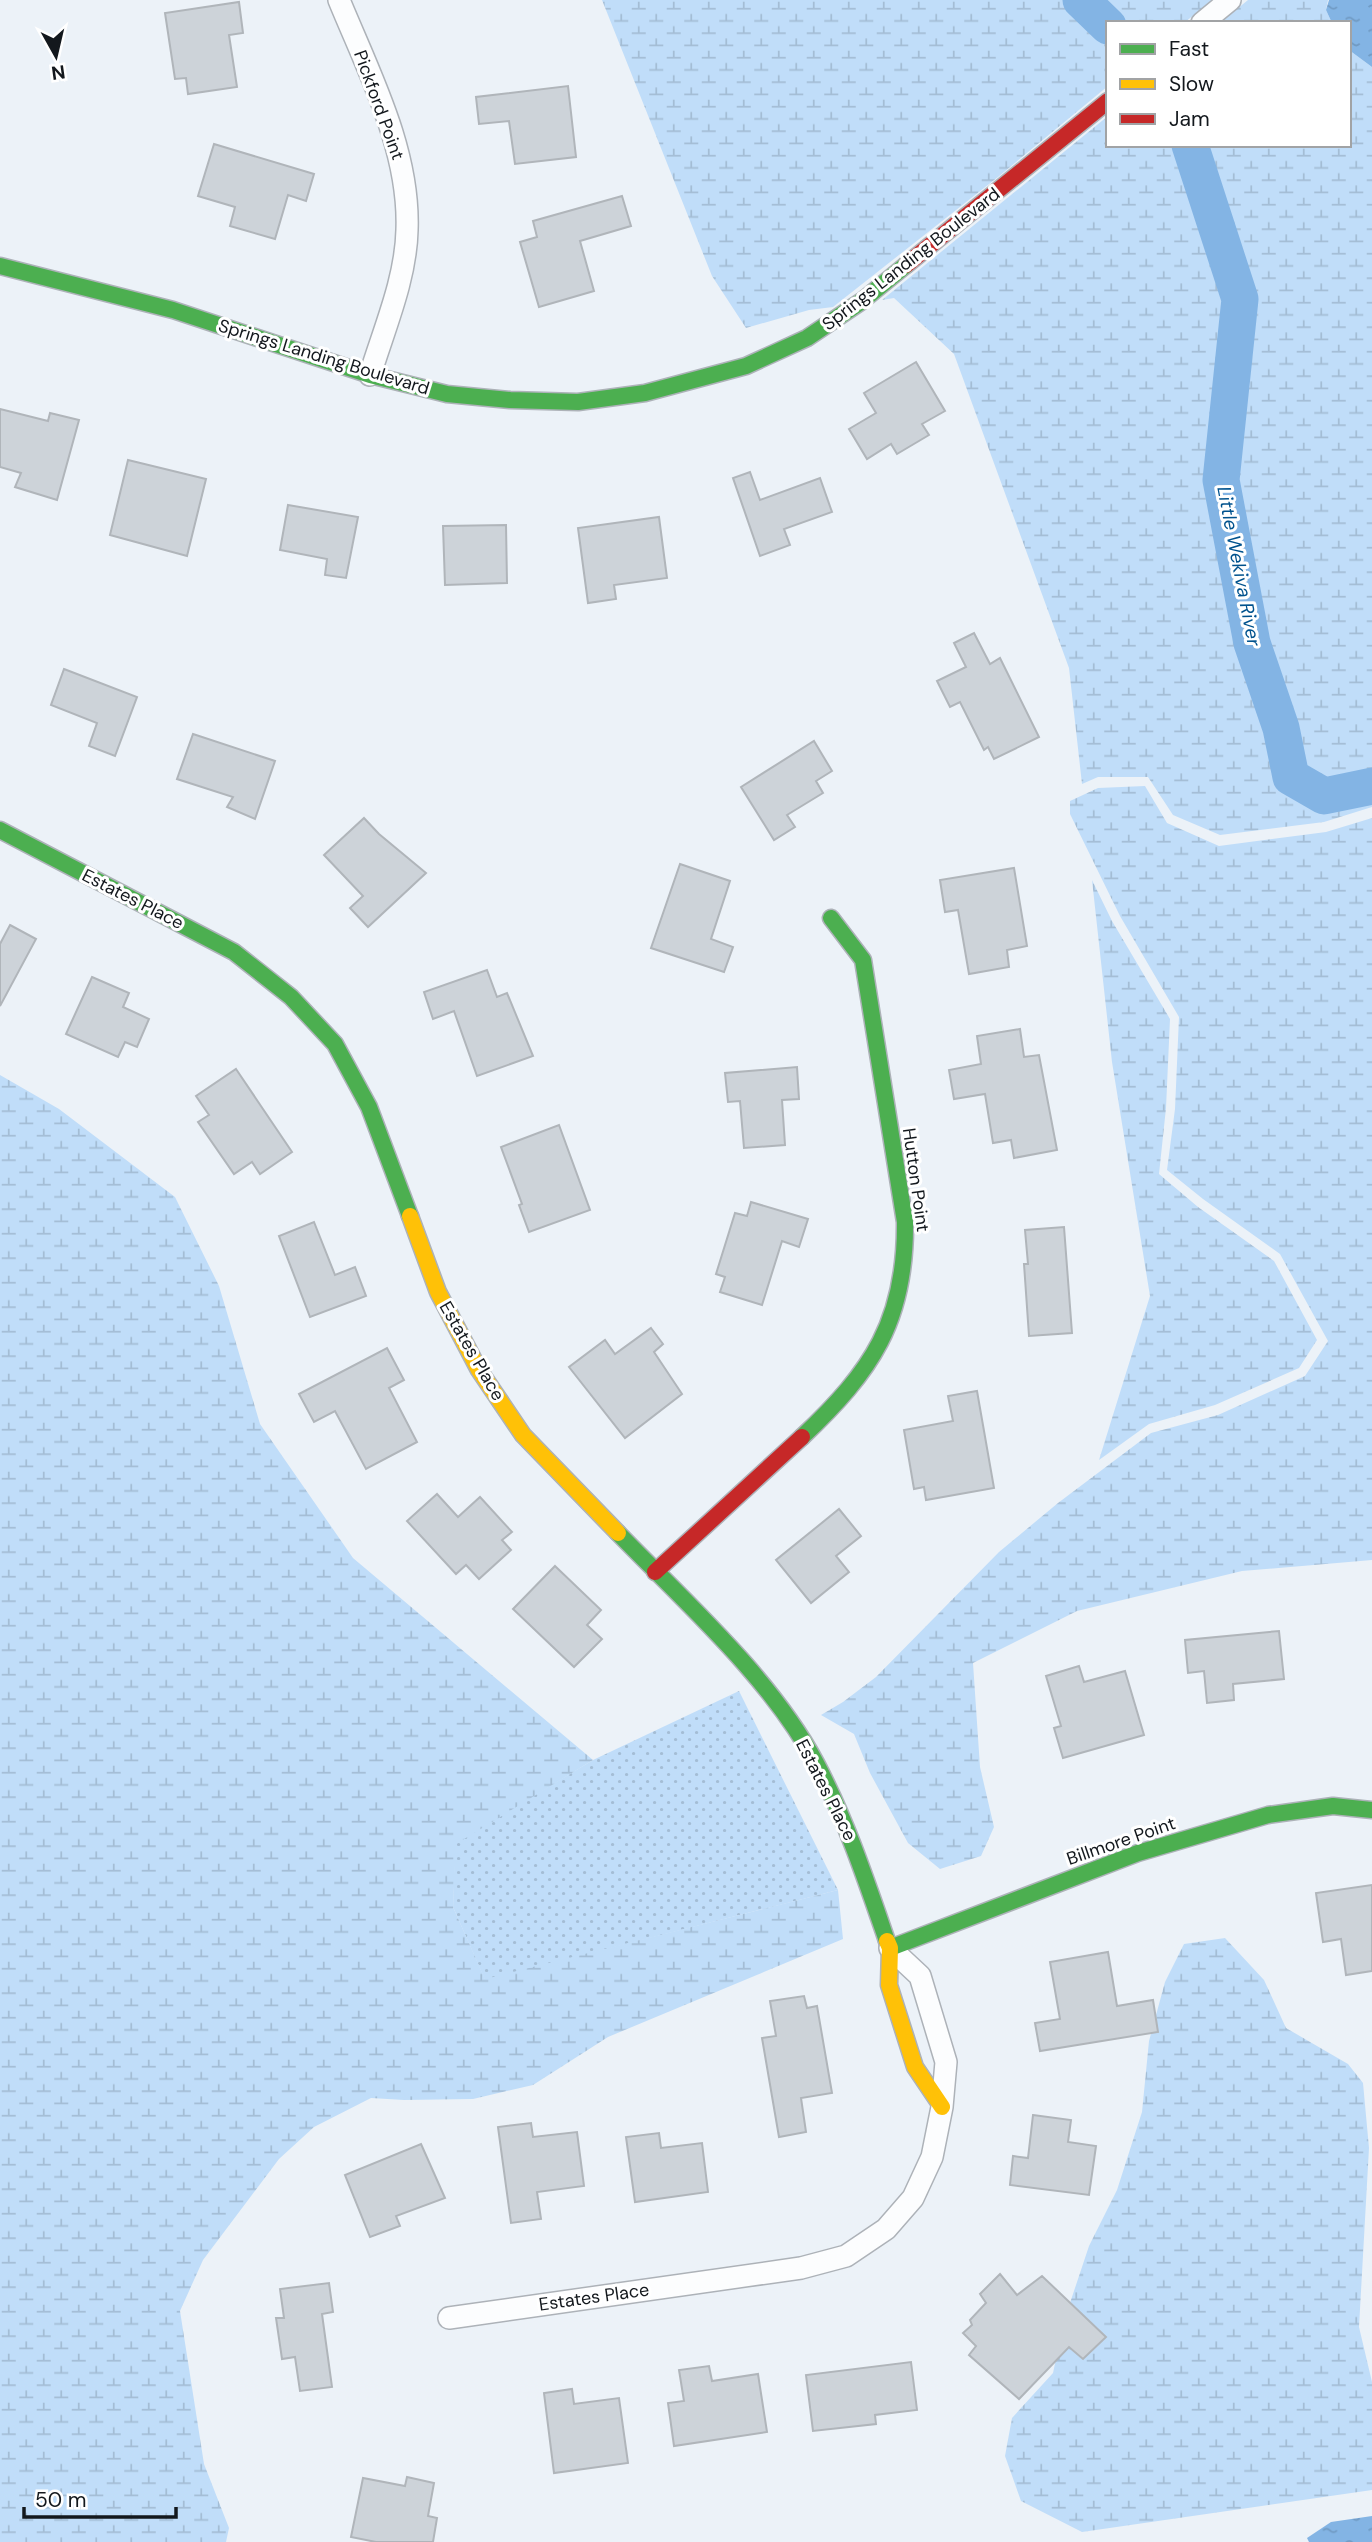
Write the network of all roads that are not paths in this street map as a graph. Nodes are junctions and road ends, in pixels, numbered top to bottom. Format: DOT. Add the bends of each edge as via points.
graph roads {
  1 [pos="339,0"];
  2 [pos="1230,0"];
  3 [pos="1204,21"];
  4 [pos="1106,103"];
  5 [pos="0,266"];
  6 [pos="370,375"];
  7 [pos="0,830"];
  8 [pos="831,918"];
  9 [pos="655,1572"];
  10 [pos="1372,1810"];
  11 [pos="890,1948"];
  12 [pos="942,2108"];
  13 [pos="449,2318"];
  1 -- 6 [label="street, Pickford Point" via="389,124 404,178 407,231 400,279"];
  2 -- 3 [label="street"];
  4 -- 6 [label="street, Springs Landing Boulevard" via="862,301 807,338 746,366 645,393 578,402 447,394"];
  5 -- 6 [label="street, Springs Landing Boulevard" via="173,310"];
  7 -- 9 [label="street, Estates Place" via="234,952 291,997 335,1044 369,1107 438,1292 479,1370 523,1435"];
  8 -- 9 [label="street, Hutton Point" via="863,960 905,1222 901,1287 889,1327 866,1368 826,1414"];
  9 -- 11 [label="street, Estates Place" via="777,1703 816,1761 851,1837"];
  10 -- 11 [label="street, Billmore Point" via="1333,1806 1268,1815 1138,1853"];
  11 -- 12 [label="street, Estates Place" via="888,1985 915,2067"];
  11 -- 12 [label="street, Estates Place" via="920,1976 946,2062"];
  12 -- 13 [label="street, Estates Place" via="932,2157 913,2198 886,2229 846,2256 801,2268"];
}
